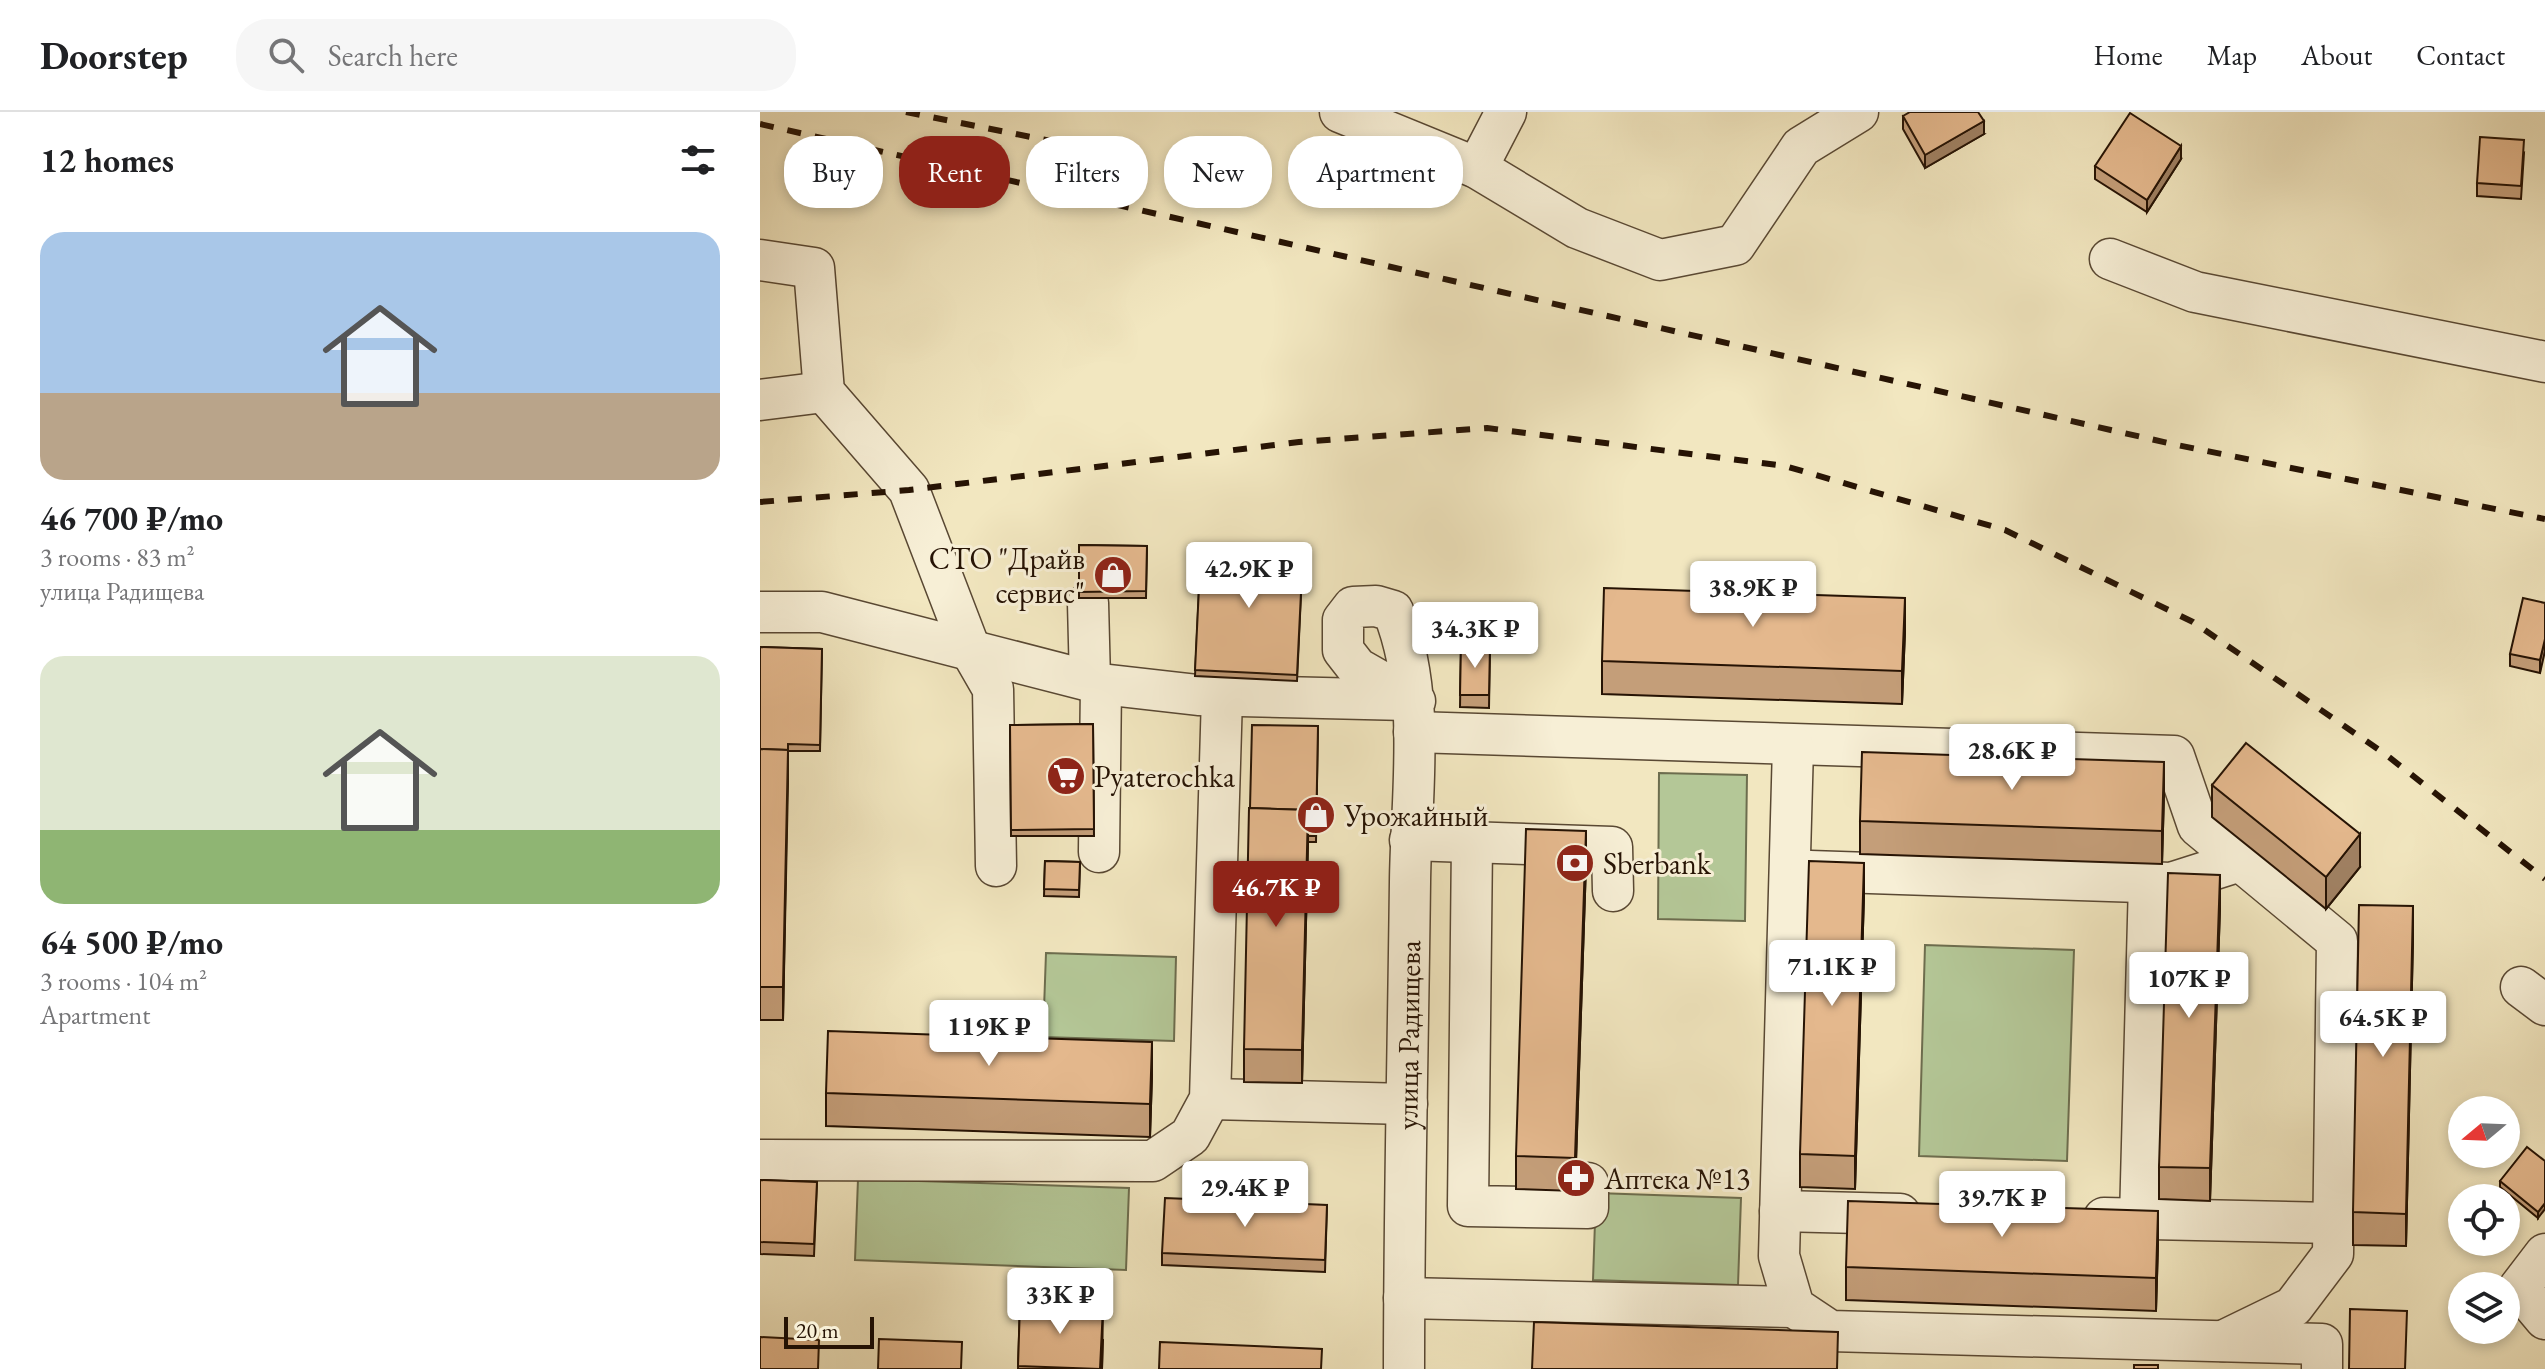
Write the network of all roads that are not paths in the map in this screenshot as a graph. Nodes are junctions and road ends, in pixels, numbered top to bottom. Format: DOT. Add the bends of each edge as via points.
graph roads {
  1 [pos="1340,112"];
  2 [pos="1506,112"];
  3 [pos="1858,112"];
  4 [pos="1477,168"];
  5 [pos="2110,259"];
  6 [pos="760,260"];
  7 [pos="2545,362"];
  8 [pos="824,392"];
  9 [pos="760,400"];
  10 [pos="1088,603"];
  11 [pos="760,612"];
  12 [pos="970,649"];
  13 [pos="1095,683"];
  14 [pos="1222,696"];
  15 [pos="1414,716"];
  16 [pos="1793,746"];
  17 [pos="1410,840"];
  18 [pos="1472,842"];
  19 [pos="1099,852"];
  20 [pos="2240,861"];
  21 [pos="996,866"];
  22 [pos="1790,870"];
  23 [pos="2149,882"];
  24 [pos="1613,891"];
  25 [pos="1210,1099"];
  26 [pos="1407,1104"];
  27 [pos="760,1160"];
  28 [pos="1588,1183"];
  29 [pos="1780,1211"];
  30 [pos="1936,1215"];
  31 [pos="2061,1217"];
  32 [pos="2140,1219"];
  33 [pos="2333,1223"];
  34 [pos="2545,1254"];
  35 [pos="1404,1298"];
  36 [pos="1794,1307"];
  37 [pos="2545,1319"];
  38 [pos="2223,1341"];
  39 [pos="2044,1352"];
  40 [pos="1404,1369"];
  41 [pos="2322,1369"];
  1 -- 4 [label="street"];
  2 -- 4 [label="street"];
  3 -- 4 [label="street" via="1801,147 1735,245 1660,260 1577,228"];
  5 -- 7 [label="street" via="2195,292"];
  6 -- 8 [label="street" via="814,268"];
  8 -- 9 [label="street"];
  8 -- 12 [label="street" via="909,490"];
  10 -- 13 [label="street"];
  11 -- 12 [label="street" via="822,612"];
  12 -- 13 [label="street"];
  12 -- 21 [label="street" via="993,689"];
  13 -- 14 [label="street"];
  13 -- 19 [label="street"];
  14 -- 15 [label="street"];
  14 -- 25 [label="street"];
  15 -- 16 [label="street"];
  15 -- 17 [label="street, улица Радищева"];
  16 -- 20 [label="street" via="2174,756 2198,826"];
  16 -- 22 [label="street"];
  17 -- 18 [label="street"];
  17 -- 26 [label="street, улица Радищева"];
  18 -- 24 [label="street" via="1612,847"];
  18 -- 28 [label="street" via="1468,1206 1588,1208"];
  20 -- 23 [label="street" via="2171,883"];
  20 -- 33 [label="street" via="2337,941"];
  22 -- 23 [label="street"];
  22 -- 29 [label="street"];
  23 -- 32 [label="street"];
  25 -- 26 [label="street"];
  25 -- 27 [label="street" via="1190,1136 1153,1161"];
  26 -- 35 [label="street, улица Радищева"];
  29 -- 30 [label="street"];
  29 -- 36 [label="street" via="1779,1256"];
  31 -- 32 [label="street"];
  32 -- 33 [label="street"];
  33 -- 38 [label="street" via="2333,1254 2293,1307"];
  34 -- 37 [label="street" via="2519,1288"];
  35 -- 36 [label="street"];
  35 -- 40 [label="street, улица Радищева"];
  36 -- 39 [label="street" via="1830,1331"];
  38 -- 39 [label="street"];
  38 -- 41 [label="street" via="2322,1344"];
}
